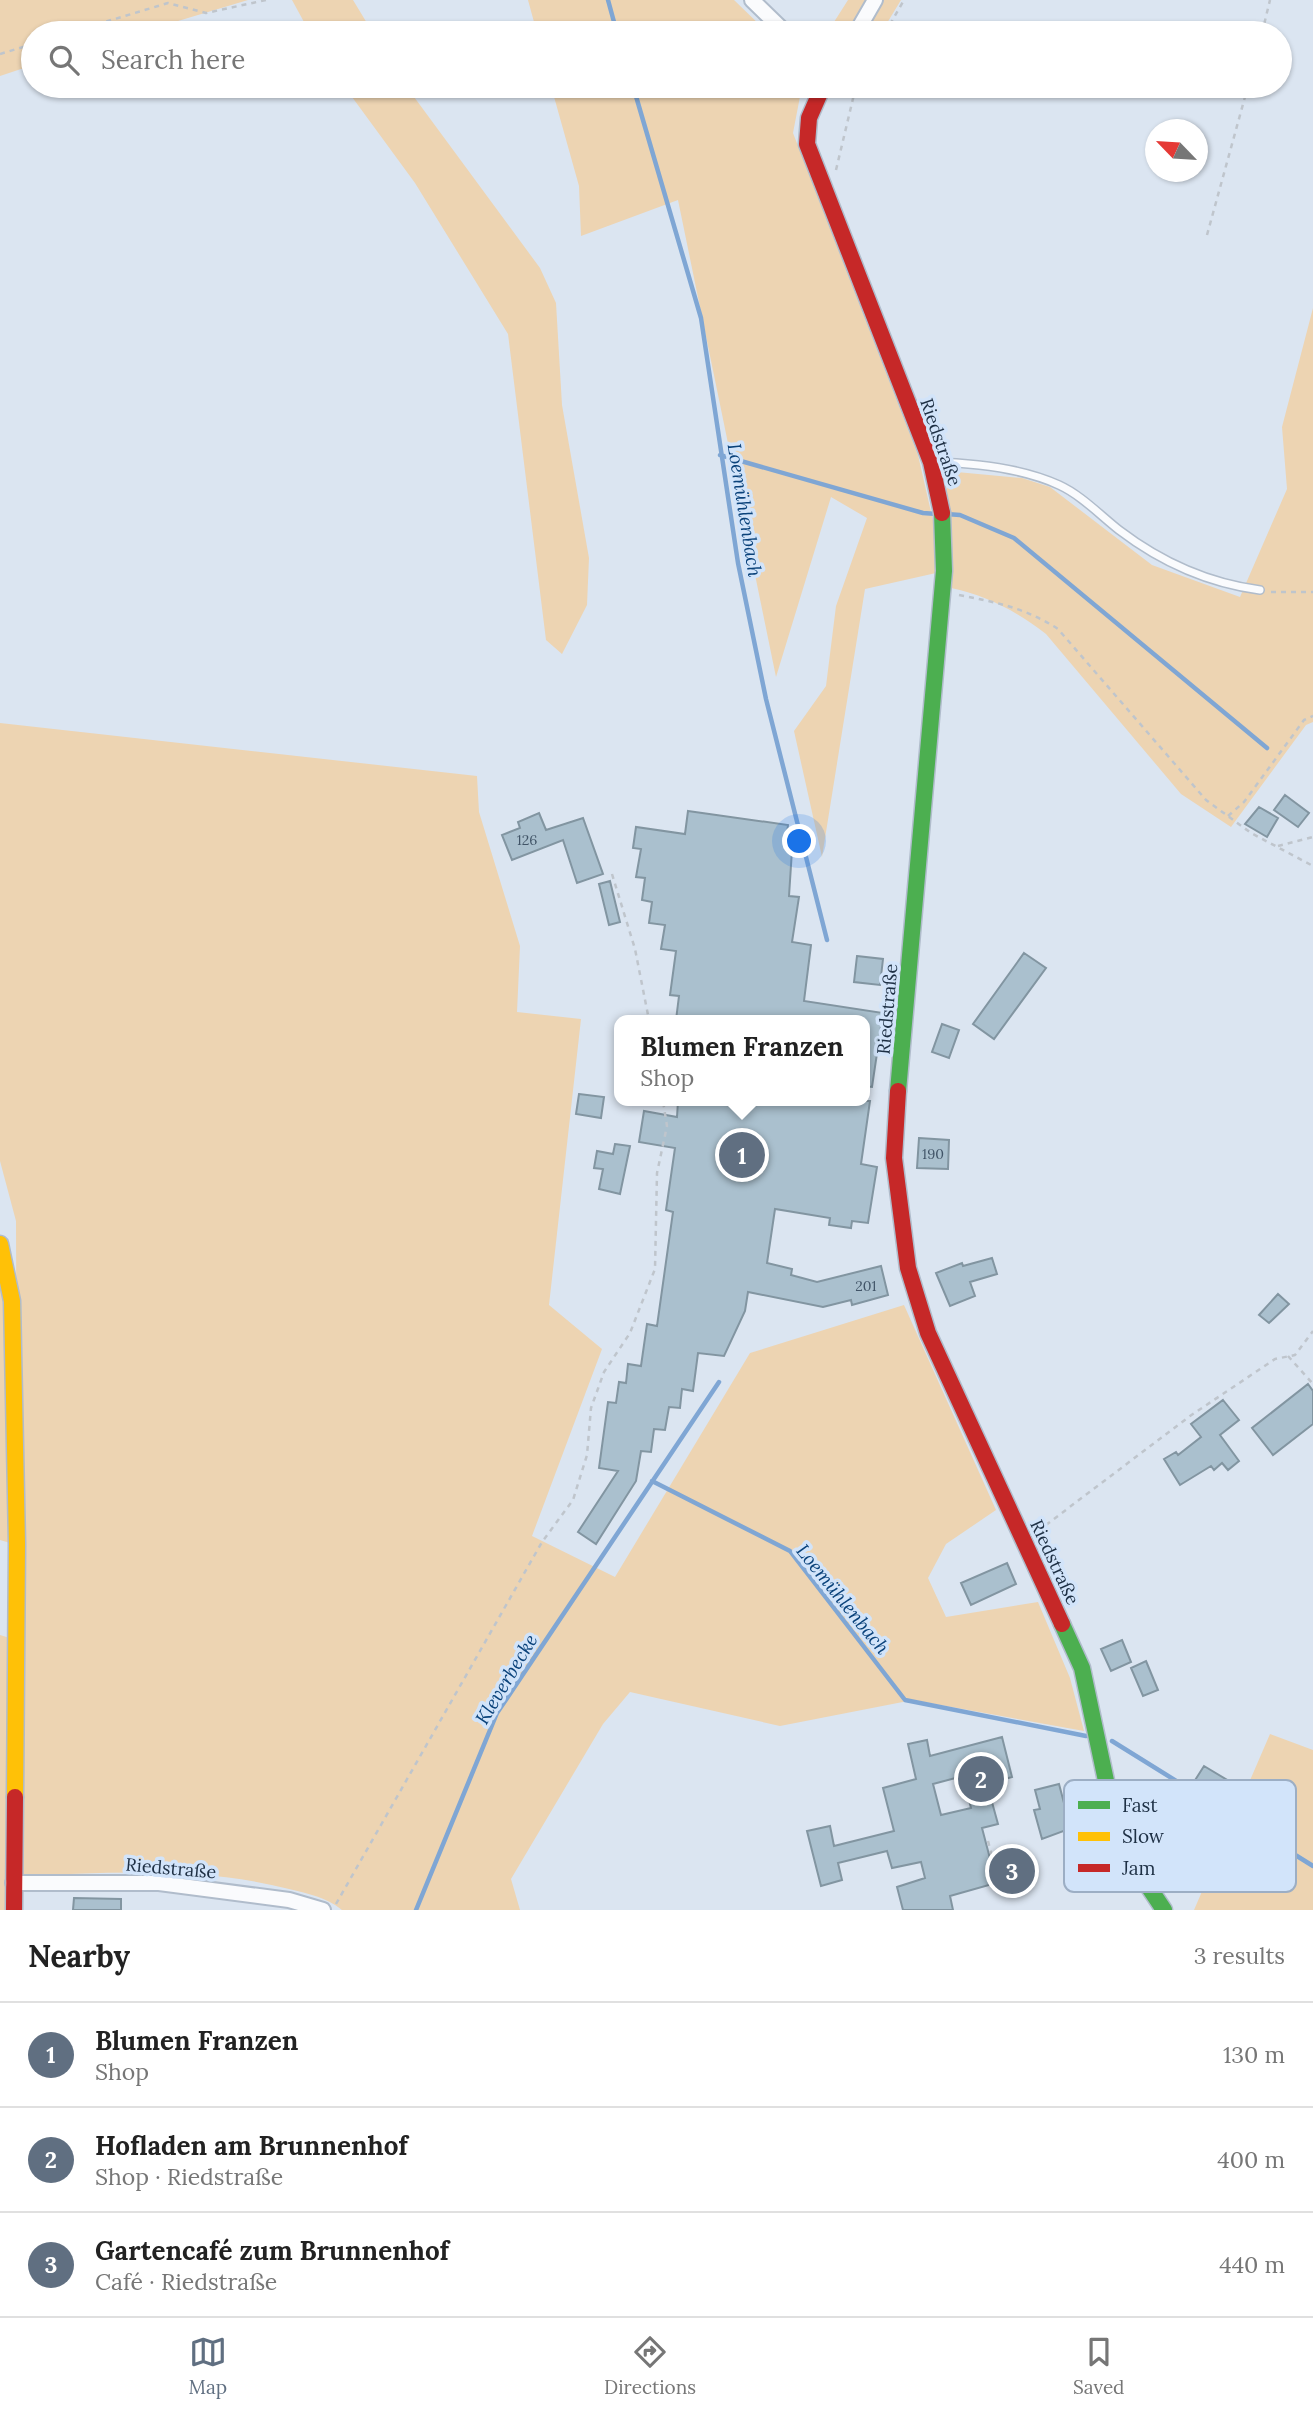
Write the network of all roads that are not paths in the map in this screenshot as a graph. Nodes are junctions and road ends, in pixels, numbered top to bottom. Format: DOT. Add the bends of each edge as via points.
graph roads {
  1 [pos="752,0"];
  2 [pos="875,0"];
  3 [pos="774,21"];
  4 [pos="863,21"];
  5 [pos="817,98"];
  6 [pos="931,462"];
  7 [pos="1260,590"];
  8 [pos="0,1244"];
  9 [pos="1106,1780"];
  10 [pos="13,1883"];
  11 [pos="1152,1892"];
  12 [pos="14,1910"];
  13 [pos="323,1910"];
  14 [pos="1164,1910"];
  1 -- 3 [label="street"];
  2 -- 4 [label="street"];
  5 -- 6 [label="street, Riedstraße" via="808,118 807,144"];
  6 -- 7 [label="lane" via="1030,474 1061,485 1155,557 1210,578"];
  6 -- 9 [label="street, Riedstraße" via="942,504 943,592 897,1108 897,1195 908,1268 928,1333 1082,1668"];
  8 -- 10 [label="street" via="12,1301 17,1544"];
  10 -- 12 [label="street"];
  10 -- 13 [label="street, Riedstraße" via="159,1883 289,1900"];
  11 -- 14 [label="street, Riedstraße"];
}
